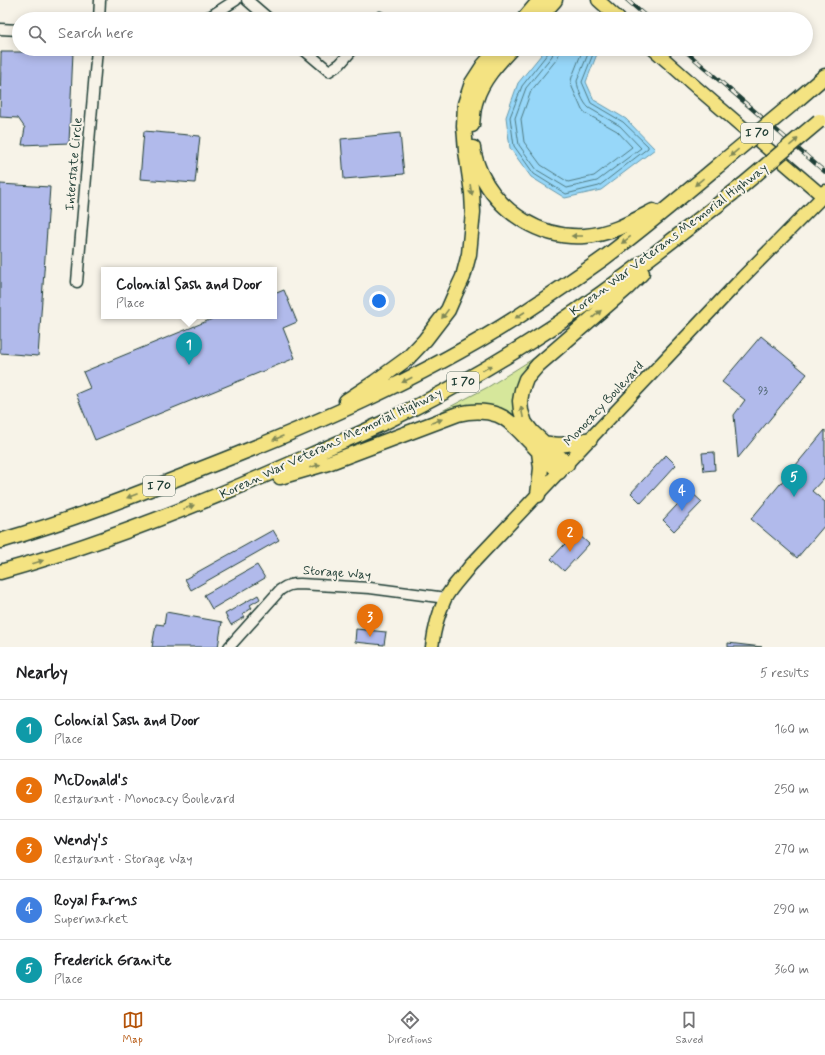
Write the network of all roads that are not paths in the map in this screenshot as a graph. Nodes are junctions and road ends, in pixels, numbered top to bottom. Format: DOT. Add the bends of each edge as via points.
graph roads {
  1 [pos="100,0"];
  2 [pos="236,0"];
  3 [pos="247,0"];
  4 [pos="540,0"];
  5 [pos="555,0"];
  6 [pos="598,0"];
  7 [pos="99,12"];
  8 [pos="217,12"];
  9 [pos="261,12"];
  10 [pos="530,12"];
  11 [pos="544,12"];
  12 [pos="611,12"];
  13 [pos="0,29"];
  14 [pos="12,30"];
  15 [pos="96,56"];
  16 [pos="311,56"];
  17 [pos="347,56"];
  18 [pos="491,56"];
  19 [pos="504,56"];
  20 [pos="661,56"];
  21 [pos="825,76"];
  22 [pos="822,118"];
  23 [pos="824,195"];
  24 [pos="678,199"];
  25 [pos="680,234"];
  26 [pos="78,282"];
  27 [pos="314,423"];
  28 [pos="590,439"];
  29 [pos="542,447"];
  30 [pos="563,468"];
  31 [pos="224,493"];
  32 [pos="538,495"];
  33 [pos="0,541"];
  34 [pos="0,572"];
  35 [pos="446,598"];
  36 [pos="230,647"];
  37 [pos="432,647"];
  1 -- 7 [label="street"];
  2 -- 8 [label="street"];
  3 -- 9 [label="street"];
  4 -- 10 [label="highway"];
  5 -- 11 [label="highway"];
  6 -- 12 [label="main road"];
  13 -- 14 [label="street"];
  15 -- 26 [label="street, Interstate Circle"];
  16 -- 17 [label="street" via="329,71"];
  18 -- 27 [label="highway, one-way" via="472,83 465,104 464,126 473,212 469,254 463,277 448,310 408,358"];
  24 -- 19 [label="highway, one-way" via="612,231 584,236 560,235 543,230 508,210 492,192 477,164 473,152 472,126 475,101 480,90"];
  20 -- 23 [label="main road"];
  21 -- 24 [label="highway, Korean War Veterans Memorial Highway / I 70, one-way, bridge"];
  25 -- 22 [label="highway, Korean War Veterans Memorial Highway / I 70, one-way, bridge"];
  23 -- 28 [label="main road, Monocacy Boulevard"];
  24 -- 27 [label="highway, Korean War Veterans Memorial Highway / I 70, one-way" via="606,257 517,317 422,372"];
  29 -- 25 [label="highway, one-way" via="525,423 521,411 520,401 526,379 538,365 627,288"];
  31 -- 25 [label="highway, Korean War Veterans Memorial Highway / I 70, one-way" via="384,423 488,368 583,307"];
  27 -- 33 [label="highway, Korean War Veterans Memorial Highway / I 70, one-way" via="99,509"];
  28 -- 29 [label="highway"];
  28 -- 30 [label="main road, Monocacy Boulevard"];
  29 -- 30 [label="highway"];
  31 -- 29 [label="highway, one-way" via="328,463 468,411 499,415"];
  29 -- 32 [label="highway"];
  30 -- 32 [label="main road, Monocacy Boulevard"];
  34 -- 31 [label="highway, Korean War Veterans Memorial Highway / I 70, one-way" via="64,554"];
  32 -- 35 [label="main road, Monocacy Boulevard" via="470,566"];
  35 -- 36 [label="street, Storage Way" via="370,588 292,584 280,590"];
  35 -- 37 [label="main road, Monocacy Boulevard" via="435,626"];
}
